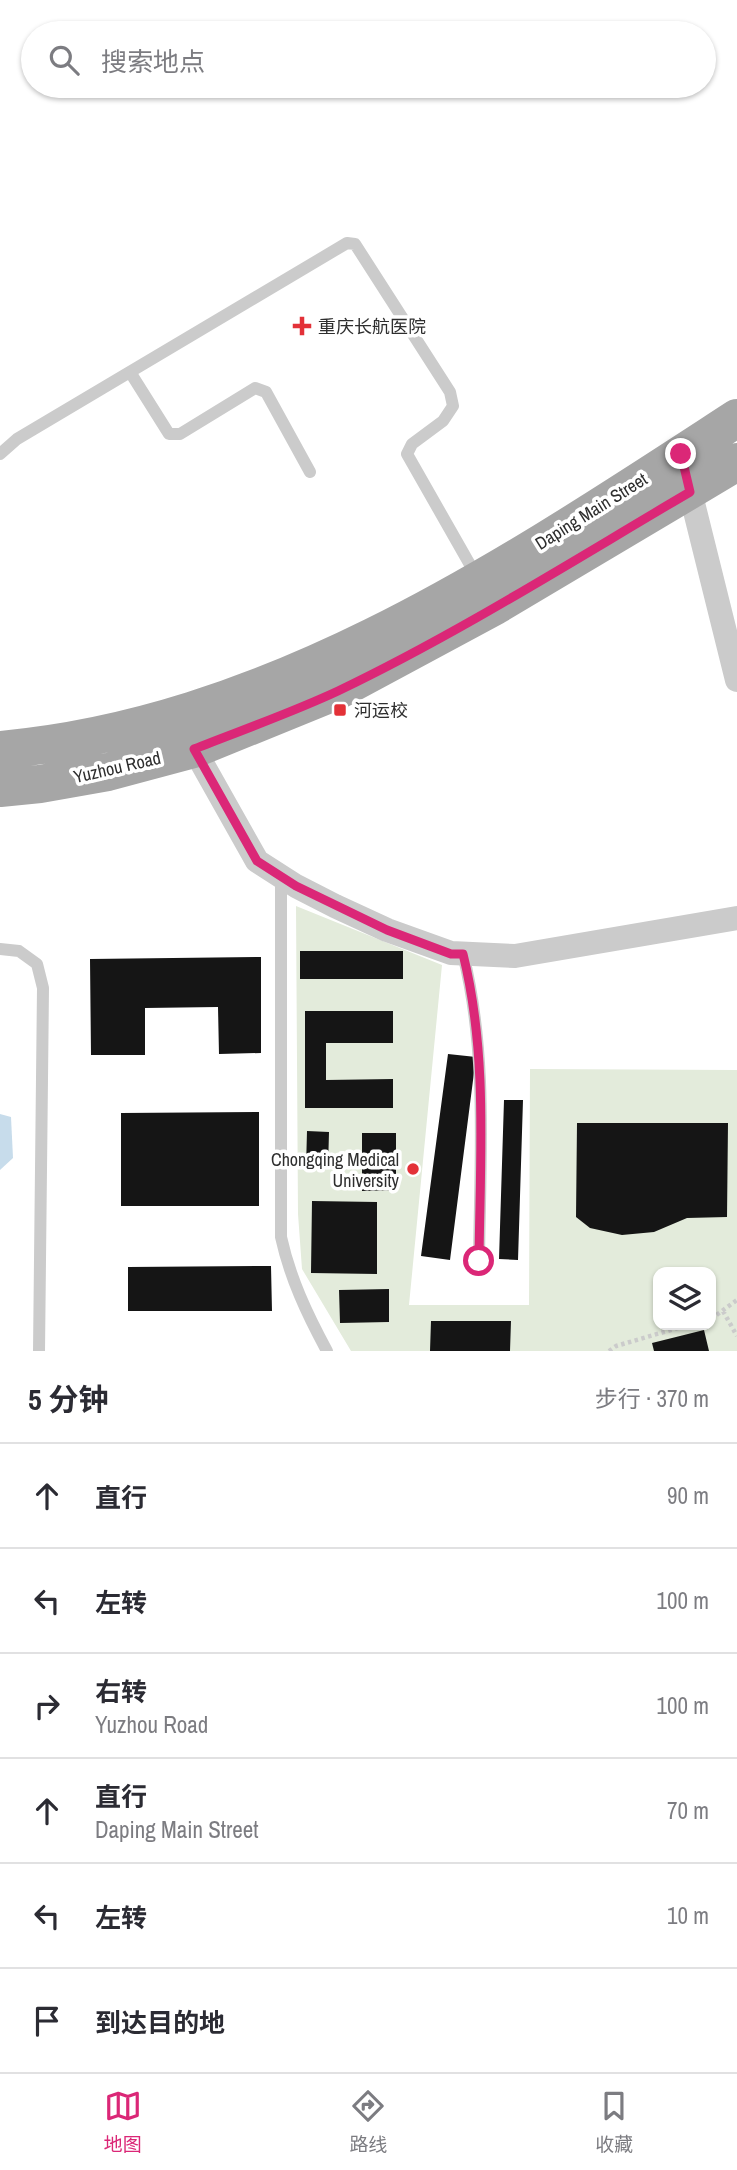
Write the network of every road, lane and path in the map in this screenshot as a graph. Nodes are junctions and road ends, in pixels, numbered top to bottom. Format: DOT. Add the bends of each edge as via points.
graph roads {
  1 [pos="130,372"];
  2 [pos="737,418"];
  3 [pos="0,454"];
  4 [pos="681,454"];
  5 [pos="737,461"];
  6 [pos="310,472"];
  7 [pos="690,492"];
  8 [pos="487,593"];
  9 [pos="737,680"];
  10 [pos="190,732"];
  11 [pos="0,750"];
  12 [pos="0,788"];
  13 [pos="281,877"];
  14 [pos="737,918"];
  15 [pos="0,949"];
  16 [pos="463,954"];
  17 [pos="479,1261"];
  18 [pos="737,1300"];
  19 [pos="723,1311"];
  20 [pos="716,1316"];
  21 [pos="671,1330"];
  22 [pos="737,1336"];
  23 [pos="39,1351"];
  24 [pos="327,1351"];
  25 [pos="609,1351"];
  1 -- 3 [label="lane" via="17,439"];
  1 -- 6 [label="lane" via="169,434 180,435 255,388 266,392"];
  1 -- 8 [label="lane" via="347,243 355,244 450,391 453,407 407,454"];
  2 -- 4 [label="main road, Daping Main Street"];
  4 -- 7 [label="street"];
  4 -- 8 [label="main road, Daping Main Street"];
  5 -- 7 [label="main road, Daping Main Street"];
  7 -- 8 [label="main road, Daping Main Street"];
  7 -- 9 [label="street"];
  8 -- 10 [label="main road, Yuzhou Road" via="337,691"];
  10 -- 11 [label="main road, Yuzhou Road" via="102,735"];
  10 -- 12 [label="main road, Yuzhou Road" via="108,772"];
  10 -- 13 [label="street" via="257,861"];
  13 -- 16 [label="street" via="387,930 451,954"];
  13 -- 24 [label="lane" via="281,1237 308,1317"];
  14 -- 16 [label="street" via="515,956"];
  15 -- 23 [label="lane" via="19,951 37,964 43,988"];
  16 -- 17 [label="lane" via="481,1074"];
  18 -- 19 [label="path"];
  19 -- 20 [label="path"];
  19 -- 22 [label="path"];
  21 -- 25 [label="path"];
}
